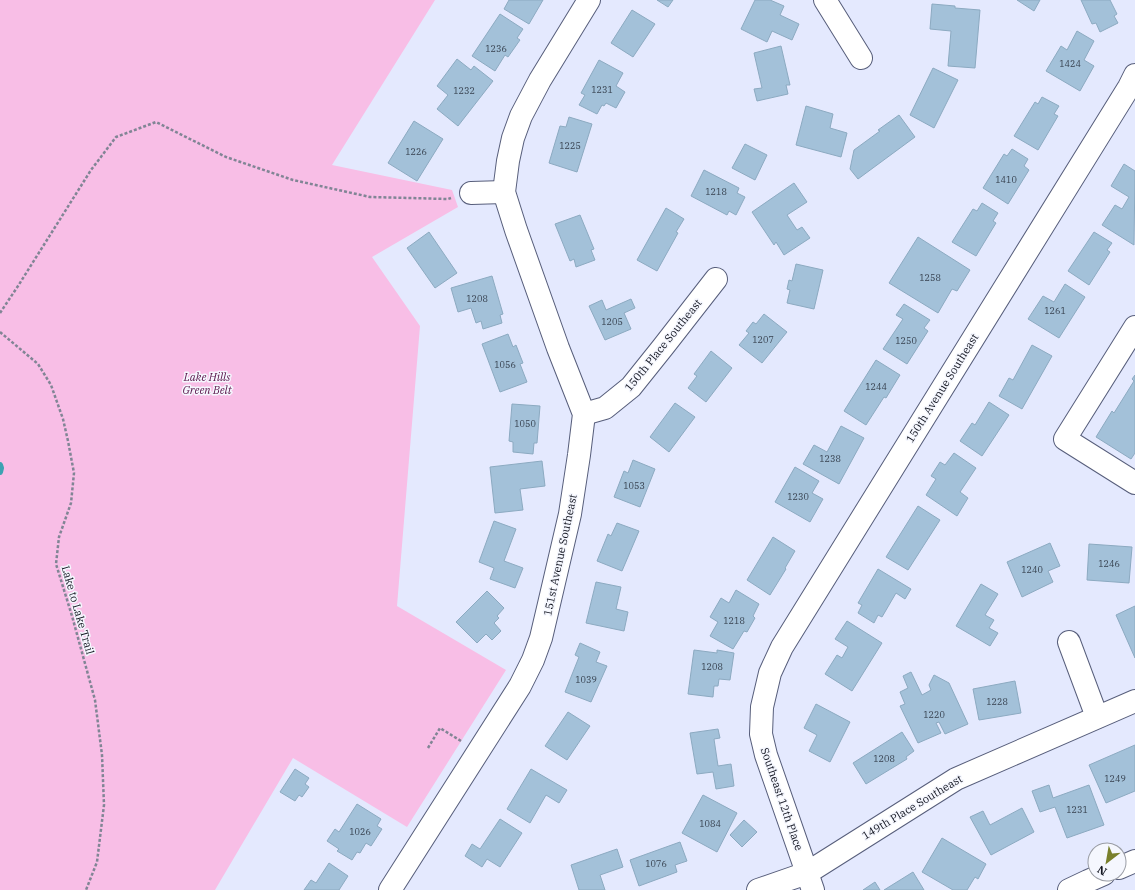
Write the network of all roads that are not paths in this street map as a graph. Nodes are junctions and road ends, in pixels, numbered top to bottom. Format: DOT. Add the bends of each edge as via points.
graph roads {
  1 [pos="590,0"];
  2 [pos="825,0"];
  3 [pos="861,58"];
  4 [pos="1135,75"];
  5 [pos="504,192"];
  6 [pos="471,193"];
  7 [pos="716,279"];
  8 [pos="1135,327"];
  9 [pos="584,414"];
  10 [pos="1135,483"];
  11 [pos="1070,642"];
  12 [pos="1135,701"];
  13 [pos="762,707"];
  14 [pos="1097,717"];
  15 [pos="1087,881"];
  16 [pos="810,882"];
  17 [pos="390,890"];
  18 [pos="758,890"];
  19 [pos="1069,890"];
  1 -- 5 [label="street, 151st Avenue Southeast" via="540,80 521,116 513,138"];
  2 -- 3 [label="street"];
  4 -- 13 [label="street, 150th Avenue Southeast" via="782,647 770,673"];
  5 -- 6 [label="street"];
  5 -- 9 [label="street, 151st Avenue Southeast" via="558,348"];
  7 -- 9 [label="street, 150th Place Southeast" via="631,387 605,408"];
  8 -- 10 [label="street" via="1065,439"];
  9 -- 17 [label="street, 151st Avenue Southeast" via="570,514 541,638 533,660 479,752"];
  11 -- 14 [label="street"];
  12 -- 14 [label="street, 149th Place Southeast"];
  13 -- 16 [label="street, Southeast 12th Place" via="761,734 766,755"];
  14 -- 16 [label="street, 149th Place Southeast" via="956,779"];
  15 -- 19 [label="street"];
  16 -- 18 [label="street, 149th Place Southeast"];
}
